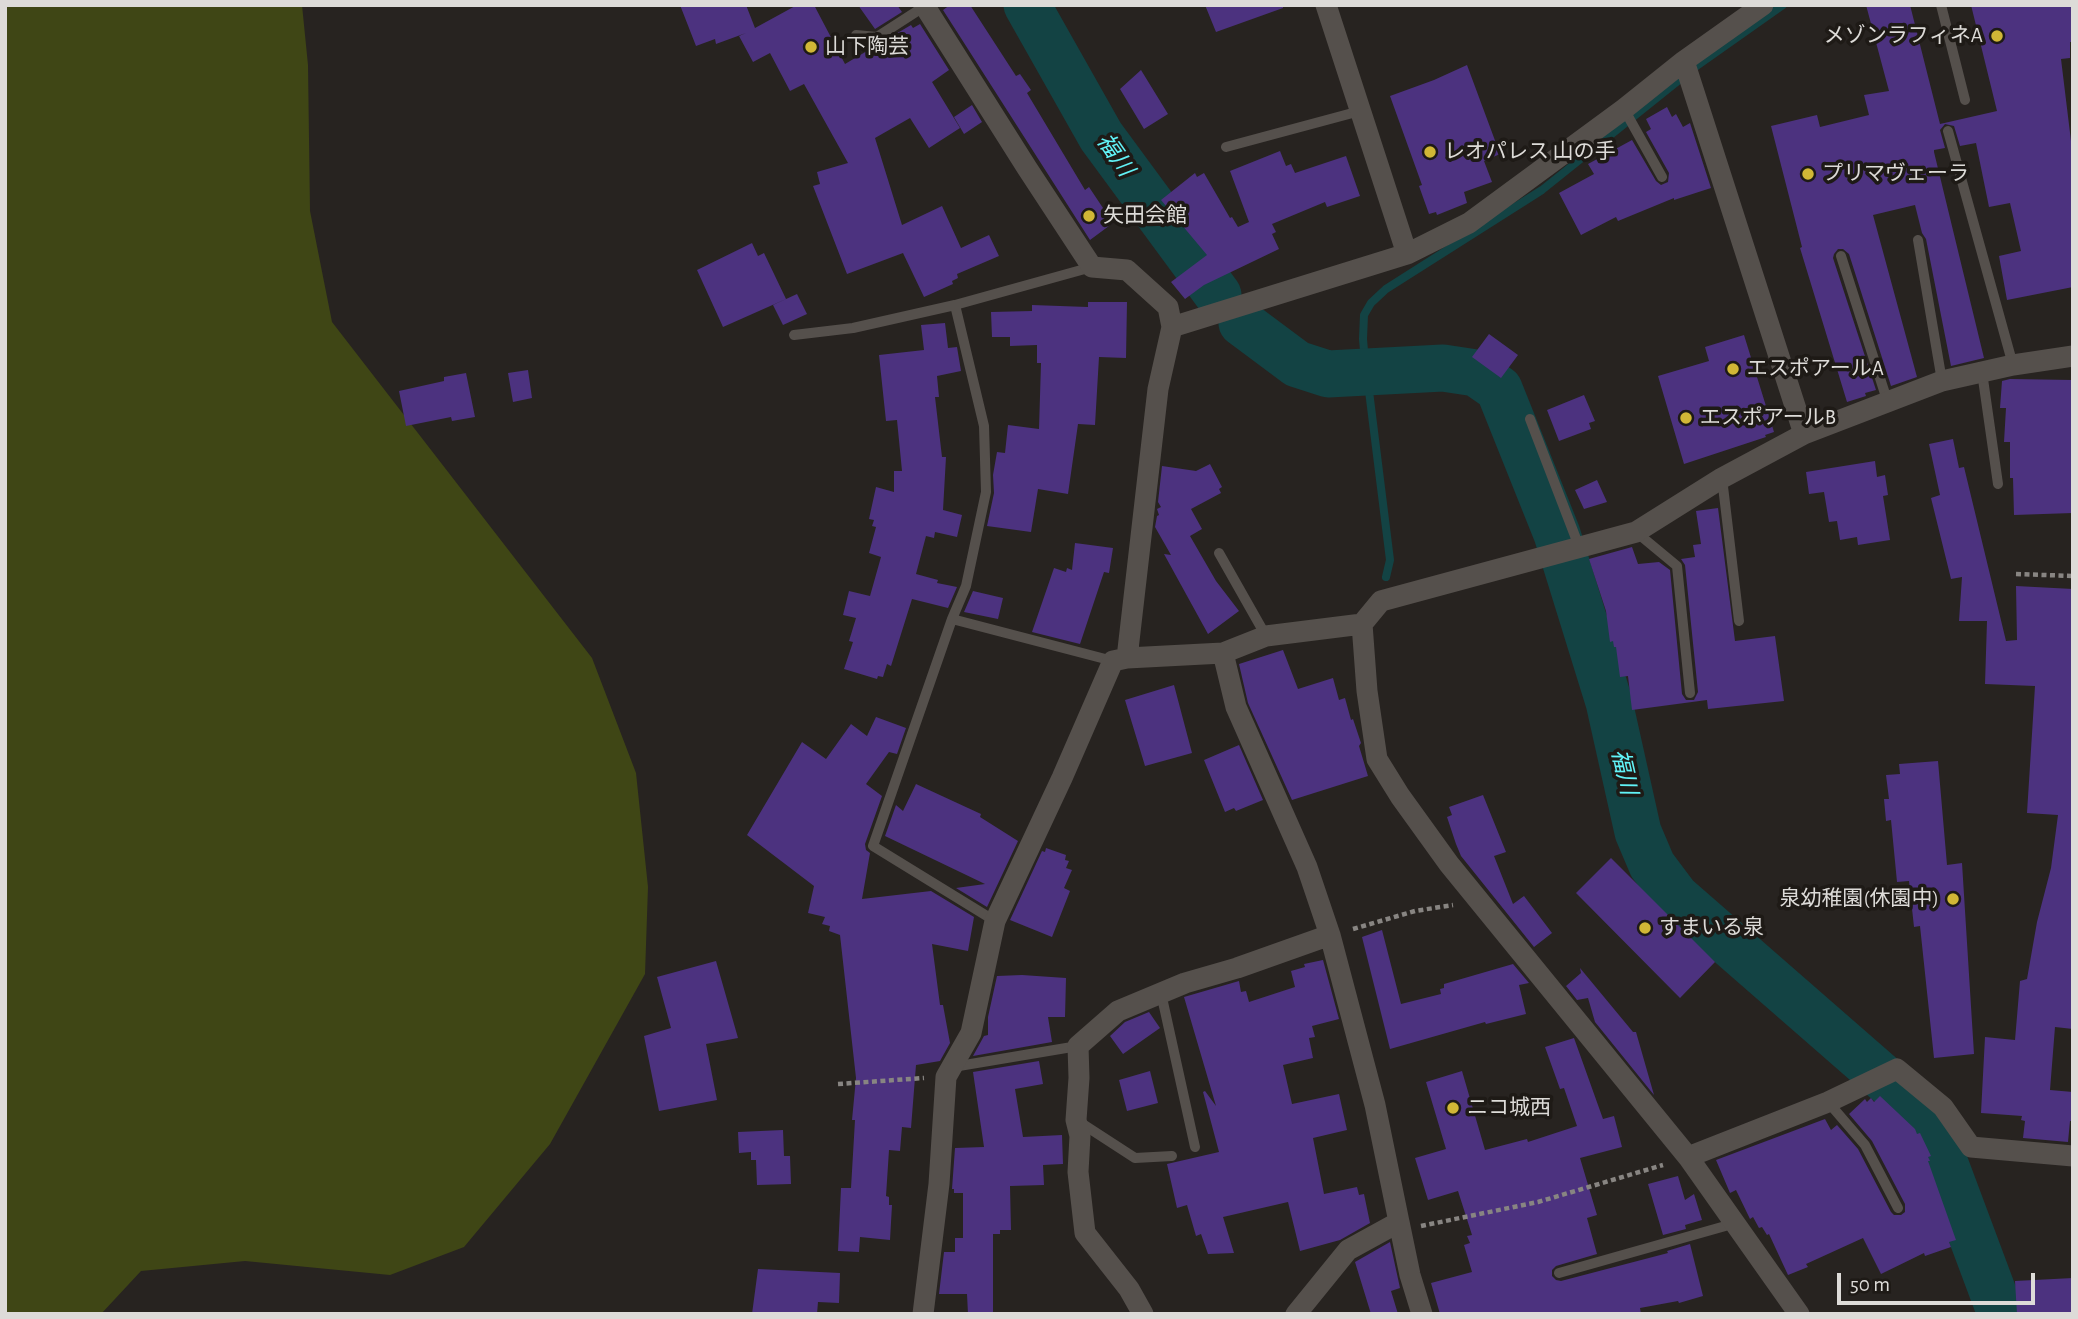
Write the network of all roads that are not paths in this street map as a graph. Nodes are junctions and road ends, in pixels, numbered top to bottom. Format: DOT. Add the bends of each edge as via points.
graph roads {
  1 [pos="1326,5"];
  2 [pos="1763,5"];
  3 [pos="1941,5"];
  4 [pos="924,6"];
  5 [pos="856,35"];
  6 [pos="1687,70"];
  7 [pos="1965,100"];
  8 [pos="1360,110"];
  9 [pos="1628,117"];
  10 [pos="1948,131"];
  11 [pos="1226,147"];
  12 [pos="1662,177"];
  13 [pos="1918,240"];
  14 [pos="1407,254"];
  15 [pos="1841,256"];
  16 [pos="1092,267"];
  17 [pos="955,305"];
  18 [pos="1172,327"];
  19 [pos="794,335"];
  20 [pos="2073,356"];
  21 [pos="2013,365"];
  22 [pos="1982,372"];
  23 [pos="1942,381"];
  24 [pos="1887,400"];
  25 [pos="1530,419"];
  26 [pos="1804,434"];
  27 [pos="1723,478"];
  28 [pos="1998,484"];
  29 [pos="1636,532"];
  30 [pos="1570,552"];
  31 [pos="1219,553"];
  32 [pos="951,620"];
  33 [pos="1739,621"];
  34 [pos="1362,624"];
  35 [pos="1266,636"];
  36 [pos="1223,653"];
  37 [pos="1120,660"];
  38 [pos="1690,693"];
  39 [pos="995,921"];
  40 [pos="1330,935"];
  41 [pos="1161,993"];
  42 [pos="1078,1046"];
  43 [pos="950,1072"];
  44 [pos="1828,1102"];
  45 [pos="1076,1120"];
  46 [pos="1195,1147"];
  47 [pos="1172,1156"];
  48 [pos="2073,1156"];
  49 [pos="1688,1157"];
  50 [pos="1898,1208"];
  51 [pos="1736,1223"];
  52 [pos="1400,1226"];
  53 [pos="1559,1273"];
  54 [pos="923,1314"];
  55 [pos="1143,1314"];
  56 [pos="1296,1314"];
  57 [pos="1422,1314"];
  58 [pos="1799,1314"];
  1 -- 8 [label="street"];
  2 -- 6 [label="street"];
  3 -- 7 [label="lane"];
  4 -- 5 [label="lane" via="877,37"];
  4 -- 16 [label="street"];
  6 -- 9 [label="street"];
  6 -- 26 [label="street"];
  8 -- 11 [label="lane"];
  8 -- 14 [label="street"];
  9 -- 12 [label="lane"];
  9 -- 14 [label="street" via="1469,223"];
  10 -- 21 [label="lane"];
  13 -- 23 [label="lane"];
  14 -- 18 [label="street"];
  15 -- 24 [label="lane"];
  16 -- 17 [label="lane"];
  16 -- 18 [label="street" via="1127,270 1168,307"];
  17 -- 19 [label="lane" via="853,328"];
  17 -- 32 [label="lane" via="984,426 986,492 966,586"];
  18 -- 37 [label="street" via="1158,389"];
  20 -- 21 [label="street"];
  21 -- 22 [label="street"];
  22 -- 23 [label="street"];
  22 -- 28 [label="lane"];
  23 -- 24 [label="street"];
  24 -- 26 [label="street"];
  25 -- 30 [label="lane"];
  26 -- 27 [label="street"];
  27 -- 29 [label="street"];
  27 -- 33 [label="lane"];
  29 -- 30 [label="street"];
  29 -- 38 [label="lane" via="1677,566"];
  30 -- 34 [label="street" via="1381,601"];
  31 -- 35 [label="lane"];
  32 -- 37 [label="lane"];
  32 -- 39 [label="lane" via="873,846"];
  34 -- 35 [label="street"];
  34 -- 49 [label="street" via="1377,759 1450,864"];
  35 -- 36 [label="street"];
  36 -- 37 [label="street"];
  36 -- 40 [label="street" via="1236,707 1307,867"];
  37 -- 39 [label="street"];
  39 -- 43 [label="street" via="971,1033"];
  40 -- 41 [label="street"];
  40 -- 52 [label="street" via="1375,1105"];
  41 -- 42 [label="street" via="1118,1011"];
  41 -- 46 [label="lane"];
  42 -- 43 [label="lane"];
  42 -- 45 [label="street"];
  43 -- 54 [label="street"];
  44 -- 48 [label="street" via="1896,1069 1943,1107 1971,1147"];
  44 -- 49 [label="street"];
  44 -- 50 [label="lane" via="1865,1145"];
  45 -- 47 [label="lane" via="1135,1158"];
  45 -- 55 [label="street" via="1085,1233"];
  49 -- 51 [label="street"];
  51 -- 53 [label="lane"];
  51 -- 58 [label="street"];
  52 -- 56 [label="street" via="1348,1250"];
  52 -- 57 [label="street"];
}
